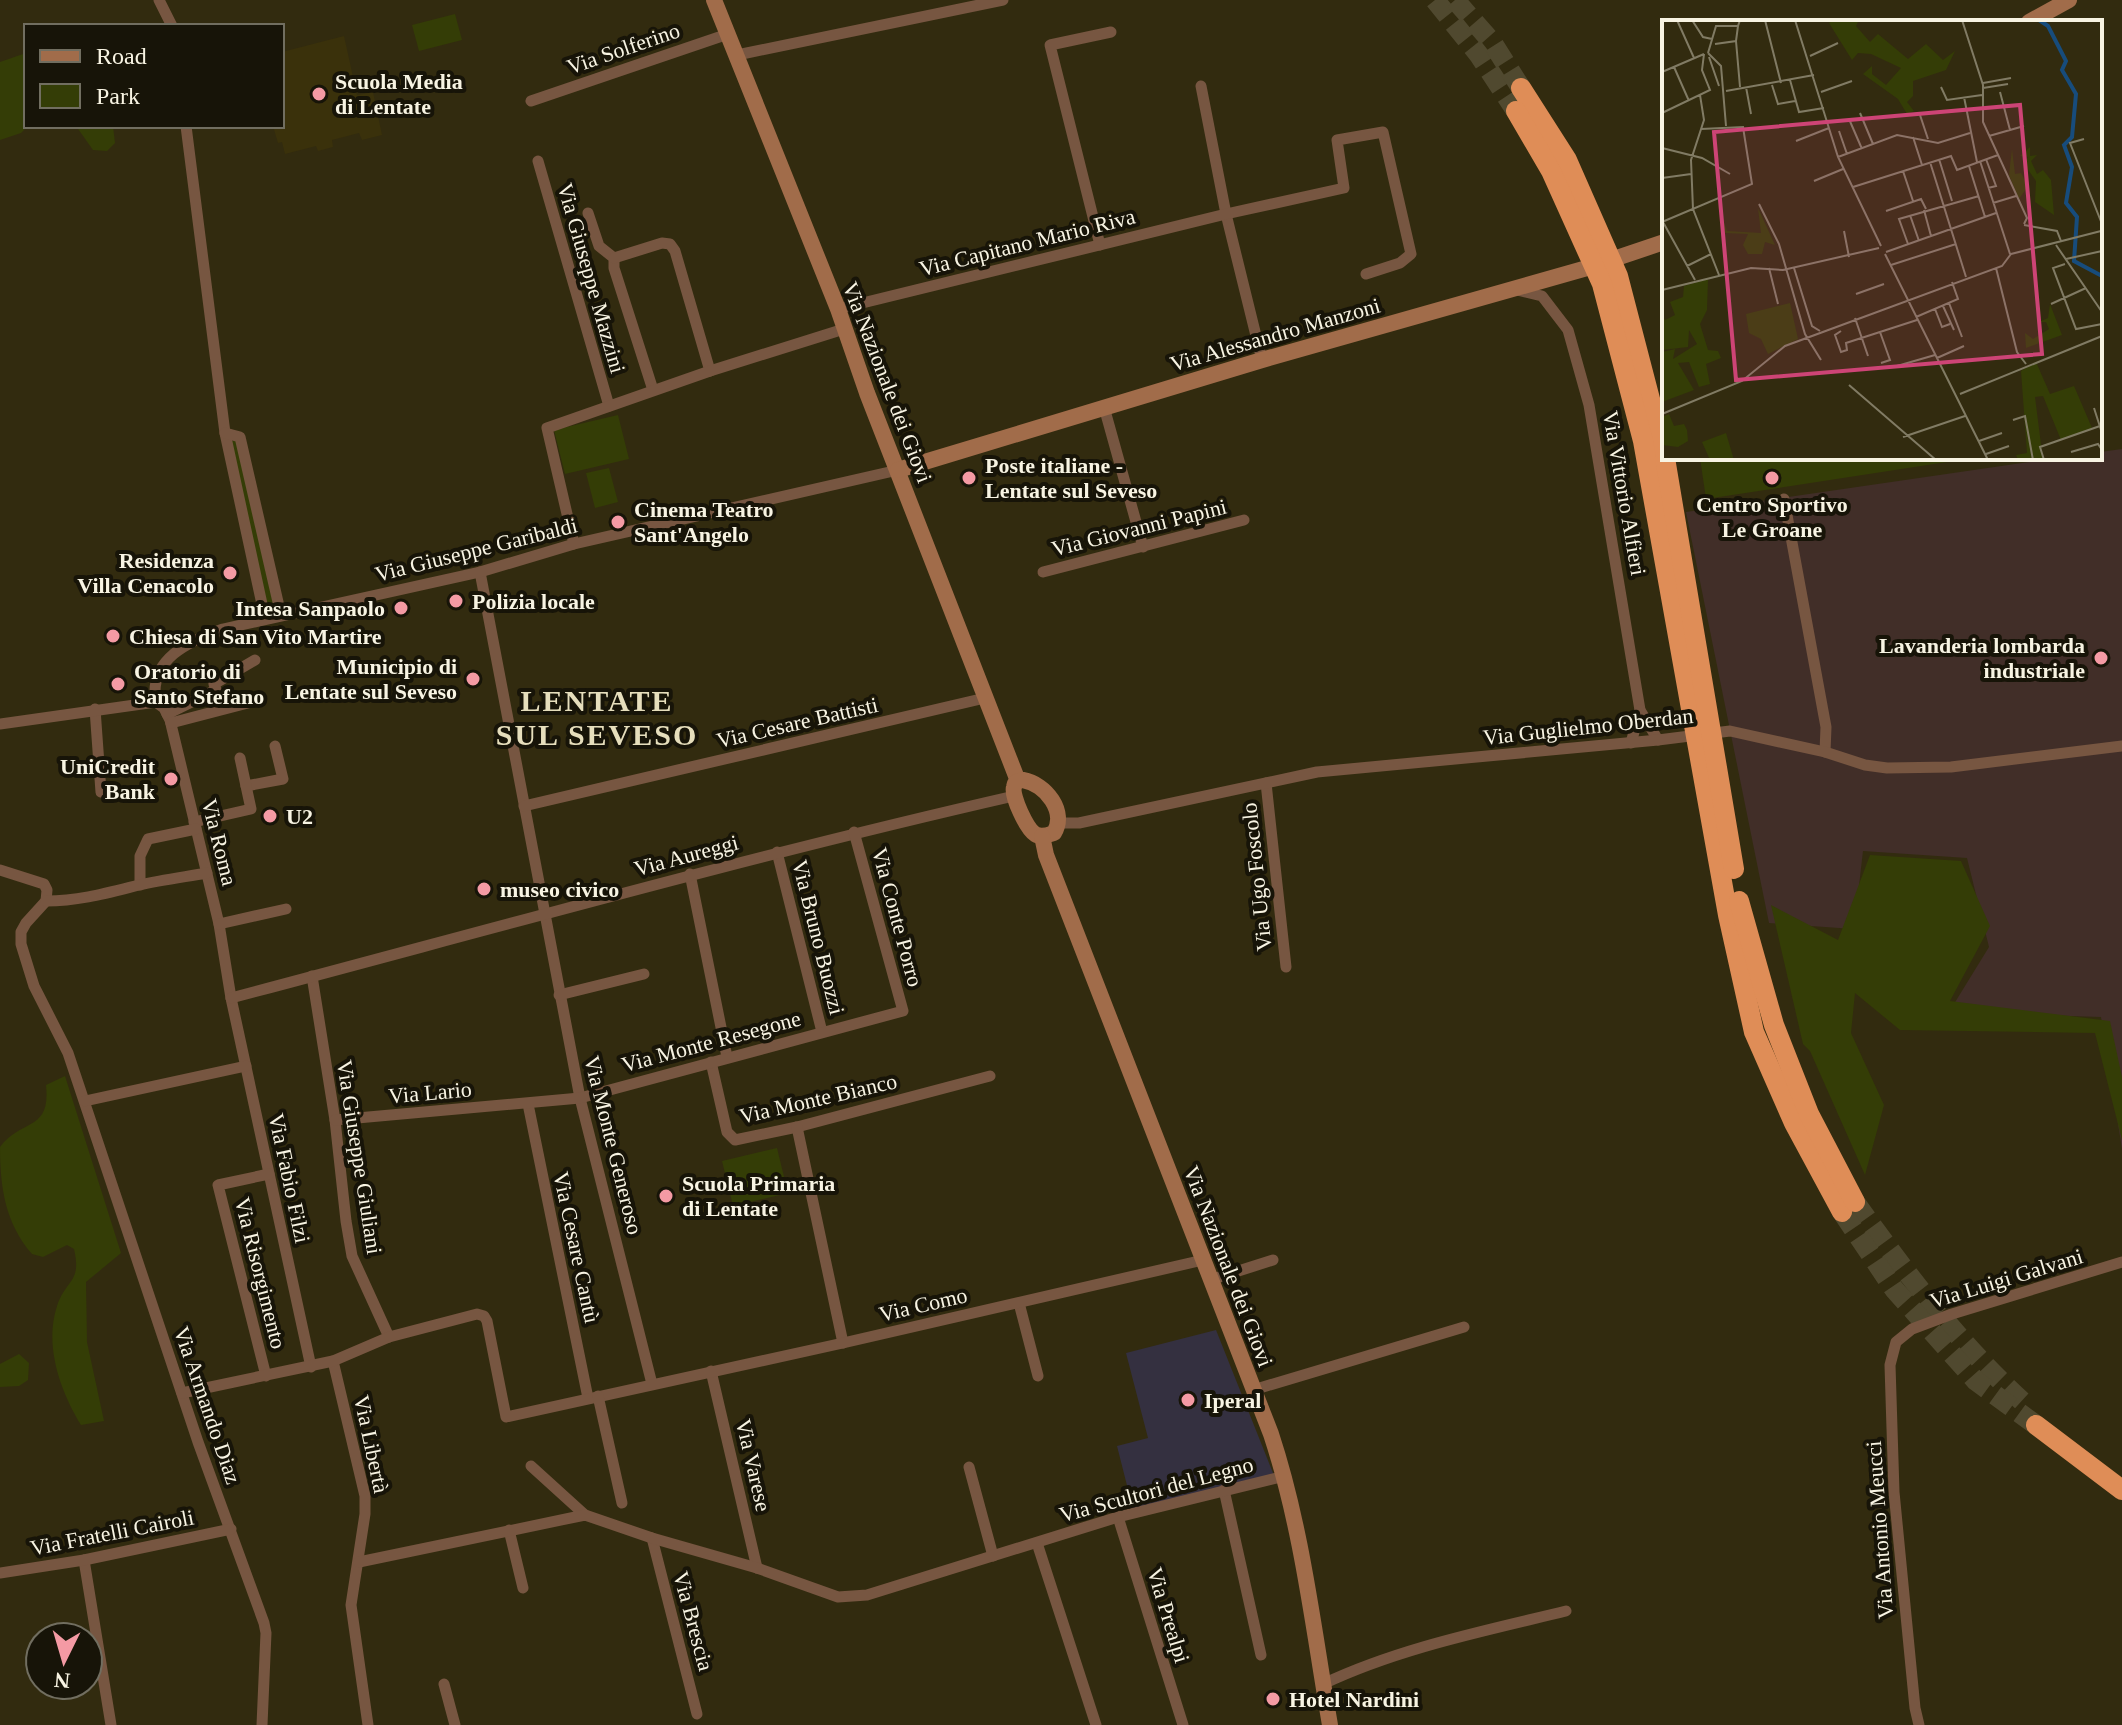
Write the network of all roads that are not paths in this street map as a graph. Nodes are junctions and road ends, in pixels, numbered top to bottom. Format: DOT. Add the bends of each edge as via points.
graph roads {
  1 [pos="159,0"];
  2 [pos="714,0"];
  3 [pos="1003,0"];
  4 [pos="2069,0"];
  5 [pos="2033,20"];
  6 [pos="171,24"];
  7 [pos="1111,32"];
  8 [pos="728,34"];
  9 [pos="737,55"];
  10 [pos="1201,86"];
  11 [pos="1521,88"];
  12 [pos="531,101"];
  13 [pos="1516,111"];
  14 [pos="186,128"];
  15 [pos="538,161"];
  16 [pos="588,213"];
  17 [pos="1226,214"];
  18 [pos="1662,243"];
  19 [pos="1100,245"];
  20 [pos="614,258"];
  21 [pos="1366,274"];
  22 [pos="1505,291"];
  23 [pos="838,309"];
  24 [pos="844,329"];
  25 [pos="1262,360"];
  26 [pos="710,371"];
  27 [pos="653,390"];
  28 [pos="609,406"];
  29 [pos="1104,407"];
  30 [pos="225,433"];
  31 [pos="1662,447"];
  32 [pos="1665,460"];
  33 [pos="898,470"];
  34 [pos="1784,499"];
  35 [pos="1244,520"];
  36 [pos="574,544"];
  37 [pos="1143,547"];
  38 [pos="480,572"];
  39 [pos="1043,572"];
  40 [pos="281,615"];
  41 [pos="265,618"];
  42 [pos="255,660"];
  43 [pos="985,698"];
  44 [pos="259,700"];
  45 [pos="156,702"];
  46 [pos="95,709"];
  47 [pos="1640,710"];
  48 [pos="169,718"];
  49 [pos="0,724"];
  50 [pos="1658,740"];
  51 [pos="1631,743"];
  52 [pos="275,746"];
  53 [pos="2122,746"];
  54 [pos="1825,752"];
  55 [pos="240,758"];
  56 [pos="1266,783"];
  57 [pos="246,786"];
  58 [pos="1016,789"];
  59 [pos="101,792"];
  60 [pos="524,806"];
  61 [pos="1058,823"];
  62 [pos="196,829"];
  63 [pos="854,832"];
  64 [pos="1042,836"];
  65 [pos="777,852"];
  66 [pos="0,870"];
  67 [pos="207,873"];
  68 [pos="690,874"];
  69 [pos="140,885"];
  70 [pos="46,901"];
  71 [pos="286,909"];
  72 [pos="543,915"];
  73 [pos="219,924"];
  74 [pos="1286,967"];
  75 [pos="644,974"];
  76 [pos="312,976"];
  77 [pos="559,995"];
  78 [pos="231,998"];
  79 [pos="903,1011"];
  80 [pos="822,1032"];
  81 [pos="727,1057"];
  82 [pos="711,1062"];
  83 [pos="246,1066"];
  84 [pos="990,1076"];
  85 [pos="580,1098"];
  86 [pos="85,1101"];
  87 [pos="528,1104"];
  88 [pos="335,1120"];
  89 [pos="797,1127"];
  90 [pos="269,1174"];
  91 [pos="1203,1260"];
  92 [pos="1273,1260"];
  93 [pos="2122,1262"];
  94 [pos="1210,1280"];
  95 [pos="1019,1303"];
  96 [pos="1464,1327"];
  97 [pos="1903,1334"];
  98 [pos="389,1337"];
  99 [pos="843,1343"];
  100 [pos="333,1361"];
  101 [pos="311,1367"];
  102 [pos="711,1371"];
  103 [pos="266,1376"];
  104 [pos="1038,1376"];
  105 [pos="652,1384"];
  106 [pos="1253,1390"];
  107 [pos="182,1393"];
  108 [pos="593,1397"];
  109 [pos="531,1466"];
  110 [pos="969,1467"];
  111 [pos="2122,1473"];
  112 [pos="1285,1476"];
  113 [pos="1224,1490"];
  114 [pos="2122,1490"];
  115 [pos="622,1503"];
  116 [pos="585,1515"];
  117 [pos="1118,1517"];
  118 [pos="231,1529"];
  119 [pos="509,1530"];
  120 [pos="652,1538"];
  121 [pos="1037,1543"];
  122 [pos="993,1556"];
  123 [pos="84,1560"];
  124 [pos="359,1562"];
  125 [pos="757,1568"];
  126 [pos="0,1573"];
  127 [pos="523,1588"];
  128 [pos="1566,1611"];
  129 [pos="1261,1655"];
  130 [pos="444,1684"];
  131 [pos="1323,1684"];
  132 [pos="697,1714"];
  133 [pos="111,1725"];
  134 [pos="262,1725"];
  135 [pos="368,1725"];
  136 [pos="455,1725"];
  137 [pos="1096,1725"];
  138 [pos="1183,1725"];
  139 [pos="1330,1725"];
  140 [pos="1919,1725"];
  1 -- 6 [label="street"];
  2 -- 8 [label="main road, Via Nazionale dei Giovi"];
  3 -- 9 [label="street"];
  4 -- 5 [label="main road"];
  7 -- 19 [label="street" via="1050,45"];
  8 -- 9 [label="main road, Via Nazionale dei Giovi"];
  8 -- 12 [label="street, Via Solferino"];
  9 -- 23 [label="main road, Via Nazionale dei Giovi"];
  10 -- 17 [label="street"];
  11 -- 31 [label="highway" via="1567,160 1618,276"];
  13 -- 32 [label="highway" via="1551,171 1602,284 1643,441 1754,1032 1794,1123 1849,1207 1774,1025 1741,913"];
  14 -- 30 [label="street"];
  15 -- 28 [label="street, Via Giuseppe Mazzini"];
  16 -- 20 [label="street" via="599,246"];
  17 -- 19 [label="street, Via Capitano Mario Riva"];
  17 -- 21 [label="street, Via Capitano Mario Riva" via="1344,188 1337,140 1383,132 1411,254"];
  17 -- 25 [label="street"];
  18 -- 22 [label="main road, Via Alessandro Manzoni"];
  19 -- 23 [label="street, Via Capitano Mario Riva"];
  20 -- 26 [label="street" via="670,244"];
  20 -- 27 [label="street"];
  22 -- 25 [label="main road, Via Alessandro Manzoni"];
  22 -- 47 [label="street, Via Vittorio Alfieri" via="1542,296 1568,330 1589,405"];
  23 -- 24 [label="main road, Via Nazionale dei Giovi"];
  24 -- 26 [label="street, Via Giuseppe Mazzini"];
  24 -- 33 [label="main road, Via Nazionale dei Giovi"];
  25 -- 29 [label="main road, Via Alessandro Manzoni"];
  26 -- 27 [label="street, Via Giuseppe Mazzini"];
  27 -- 28 [label="street, Via Giuseppe Mazzini"];
  28 -- 36 [label="street, Via Giuseppe Mazzini" via="547,428"];
  29 -- 33 [label="main road, Via Alessandro Manzoni"];
  29 -- 37 [label="street"];
  30 -- 40 [label="street" via="240,437"];
  30 -- 41 [label="street"];
  33 -- 36 [label="street, Via Giuseppe Garibaldi"];
  33 -- 43 [label="main road, Via Nazionale dei Giovi"];
  34 -- 54 [label="street" via="1826,727"];
  35 -- 37 [label="street, Via Giovanni Papini"];
  36 -- 38 [label="street, Via Giuseppe Garibaldi"];
  37 -- 39 [label="street, Via Giovanni Papini"];
  38 -- 40 [label="street, Via Giuseppe Garibaldi"];
  38 -- 60 [label="street, Via Monte Generoso"];
  40 -- 41 [label="street, Via Giuseppe Garibaldi"];
  41 -- 45 [label="street, Via Giuseppe Garibaldi" via="183,647 166,661 155,681"];
  42 -- 48 [label="street"];
  43 -- 58 [label="main road, Via Nazionale dei Giovi"];
  43 -- 60 [label="street, Via Cesare Battisti"];
  44 -- 48 [label="street"];
  45 -- 46 [label="street"];
  45 -- 48 [label="street, Via Roma"];
  46 -- 49 [label="street"];
  46 -- 59 [label="street"];
  47 -- 50 [label="street, Via Vittorio Alfieri"];
  47 -- 51 [label="street"];
  48 -- 62 [label="street, Via Roma"];
  50 -- 51 [label="street, Via Guglielmo Oberdan"];
  50 -- 54 [label="street, Via Guglielmo Oberdan" via="1730,731"];
  51 -- 56 [label="street, Via Guglielmo Oberdan" via="1317,772"];
  52 -- 57 [label="street" via="283,779"];
  53 -- 54 [label="street, Via Guglielmo Oberdan" via="1917,769 1865,765"];
  55 -- 57 [label="street"];
  56 -- 61 [label="street, Via Guglielmo Oberdan"];
  56 -- 74 [label="street, Via Ugo Foscolo"];
  57 -- 62 [label="street" via="251,809"];
  58 -- 61 [label="main road" via="1029,781 1048,793"];
  58 -- 63 [label="street, Via Aureggi"];
  58 -- 64 [label="main road, Via Nazionale dei Giovi" via="1028,826"];
  60 -- 72 [label="street, Via Monte Generoso"];
  61 -- 64 [label="main road" via="1054,833"];
  62 -- 67 [label="street, Via Roma"];
  62 -- 69 [label="street" via="148,839 140,856"];
  63 -- 65 [label="street, Via Aureggi"];
  63 -- 79 [label="street, Via Conte Porro"];
  64 -- 91 [label="main road, Via Nazionale dei Giovi"];
  65 -- 68 [label="street, Via Aureggi"];
  65 -- 80 [label="street, Via Bruno Buozzi"];
  66 -- 70 [label="street" via="44,884"];
  67 -- 69 [label="street"];
  67 -- 73 [label="street, Via Roma"];
  68 -- 72 [label="street, Via Aureggi"];
  68 -- 81 [label="street"];
  69 -- 70 [label="street" via="102,896"];
  70 -- 86 [label="street, Via Armando Diaz" via="26,923 21,944"];
  71 -- 73 [label="street"];
  72 -- 76 [label="street, Via Aureggi"];
  72 -- 77 [label="street, Via Monte Generoso"];
  73 -- 78 [label="street, Via Roma"];
  75 -- 77 [label="street"];
  76 -- 78 [label="street, Via Aureggi"];
  76 -- 88 [label="street, Via Giuseppe Giuliani"];
  77 -- 85 [label="street, Via Monte Generoso"];
  78 -- 83 [label="street, Via Fabio Filzi"];
  79 -- 80 [label="street, Via Monte Resegone"];
  80 -- 81 [label="street, Via Monte Resegone"];
  81 -- 82 [label="street, Via Monte Resegone"];
  82 -- 85 [label="street, Via Monte Resegone"];
  82 -- 89 [label="street, Via Monte Bianco" via="727,1132 735,1140"];
  83 -- 86 [label="street"];
  83 -- 90 [label="street, Via Fabio Filzi"];
  84 -- 89 [label="street, Via Monte Bianco"];
  85 -- 87 [label="street, Via Monte Resegone"];
  85 -- 105 [label="street, Via Monte Generoso"];
  86 -- 107 [label="street, Via Armando Diaz"];
  87 -- 88 [label="street, Via Lario"];
  87 -- 108 [label="street, Via Cesare Cantù"];
  88 -- 98 [label="street, Via Giuseppe Giuliani" via="352,1256"];
  89 -- 99 [label="street"];
  90 -- 101 [label="street, Via Fabio Filzi"];
  90 -- 103 [label="street, Via Risorgimento" via="218,1185"];
  91 -- 94 [label="main road, Via Nazionale dei Giovi"];
  91 -- 95 [label="street, Via Como"];
  92 -- 94 [label="street"];
  93 -- 97 [label="street, Via Luigi Galvani"];
  94 -- 106 [label="main road, Via Nazionale dei Giovi"];
  95 -- 99 [label="street, Via Como"];
  95 -- 104 [label="street"];
  96 -- 106 [label="street"];
  97 -- 140 [label="street, Via Antonio Meucci" via="1890,1365 1894,1492"];
  98 -- 100 [label="street"];
  98 -- 108 [label="street, Via Como" via="471,1314 484,1316 506,1417"];
  99 -- 102 [label="street, Via Como"];
  100 -- 101 [label="street"];
  100 -- 124 [label="street, Via Libertà" via="365,1496"];
  101 -- 103 [label="street"];
  102 -- 105 [label="street, Via Como"];
  102 -- 125 [label="street, Via Varese"];
  103 -- 107 [label="street"];
  105 -- 108 [label="street, Via Como"];
  106 -- 112 [label="main road, Via Nazionale dei Giovi"];
  107 -- 118 [label="street, Via Armando Diaz"];
  108 -- 115 [label="street, Via Cesare Cantù"];
  109 -- 116 [label="street"];
  110 -- 122 [label="street"];
  111 -- 114 [label="highway" via="2038,1422"];
  112 -- 113 [label="street, Via Scultori del Legno"];
  112 -- 131 [label="main road, Via Nazionale dei Giovi"];
  113 -- 117 [label="street, Via Scultori del Legno"];
  113 -- 129 [label="street"];
  116 -- 119 [label="street"];
  116 -- 120 [label="street, Via Scultori del Legno"];
  117 -- 121 [label="street, Via Scultori del Legno"];
  117 -- 138 [label="street, Via Prealpi"];
  118 -- 123 [label="street, Via Fratelli Cairoli"];
  118 -- 134 [label="street, Via Armando Diaz" via="266,1633"];
  119 -- 124 [label="street"];
  119 -- 127 [label="street"];
  120 -- 125 [label="street, Via Scultori del Legno"];
  120 -- 132 [label="street, Via Brescia"];
  121 -- 122 [label="street, Via Scultori del Legno"];
  121 -- 137 [label="street, Via Scultori del Legno"];
  122 -- 125 [label="street, Via Scultori del Legno" via="867,1595 838,1597"];
  123 -- 126 [label="street, Via Fratelli Cairoli"];
  123 -- 133 [label="street"];
  124 -- 135 [label="street, Via Libertà" via="351,1605"];
  128 -- 131 [label="street" via="1380,1660"];
  130 -- 136 [label="street"];
  131 -- 139 [label="main road, Via Nazionale dei Giovi"];
}
